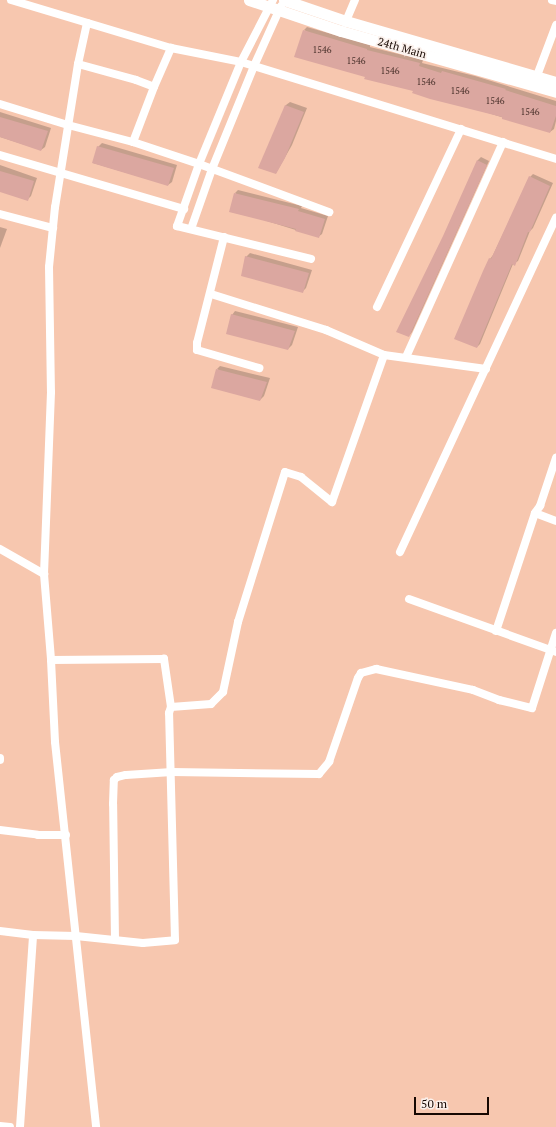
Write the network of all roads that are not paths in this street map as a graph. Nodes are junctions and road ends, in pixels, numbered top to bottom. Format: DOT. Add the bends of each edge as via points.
graph roads {
  1 [pos="11,0"];
  2 [pos="249,0"];
  3 [pos="354,0"];
  4 [pos="552,0"];
  5 [pos="556,1"];
  6 [pos="278,3"];
  7 [pos="346,21"];
  8 [pos="86,23"];
  9 [pos="556,25"];
  10 [pos="171,48"];
  11 [pos="241,62"];
  12 [pos="78,64"];
  13 [pos="254,66"];
  14 [pos="536,80"];
  15 [pos="556,82"];
  16 [pos="154,87"];
  17 [pos="556,92"];
  18 [pos="0,104"];
  19 [pos="68,125"];
  20 [pos="461,129"];
  21 [pos="133,142"];
  22 [pos="504,142"];
  23 [pos="0,155"];
  24 [pos="556,159"];
  25 [pos="200,164"];
  26 [pos="212,169"];
  27 [pos="62,172"];
  28 [pos="184,209"];
  29 [pos="329,212"];
  30 [pos="0,214"];
  31 [pos="556,218"];
  32 [pos="53,228"];
  33 [pos="191,230"];
  34 [pos="224,237"];
  35 [pos="311,259"];
  36 [pos="211,294"];
  37 [pos="377,307"];
  38 [pos="384,355"];
  39 [pos="406,357"];
  40 [pos="259,368"];
  41 [pos="486,369"];
  42 [pos="556,458"];
  43 [pos="535,513"];
  44 [pos="556,521"];
  45 [pos="0,549"];
  46 [pos="400,552"];
  47 [pos="44,574"];
  48 [pos="408,599"];
  49 [pos="496,630"];
  50 [pos="556,633"];
  51 [pos="553,651"];
  52 [pos="51,660"];
  53 [pos="171,707"];
  54 [pos="172,772"];
  55 [pos="0,830"];
  56 [pos="66,835"];
  57 [pos="0,931"];
  58 [pos="33,935"];
  59 [pos="76,936"];
  60 [pos="115,939"];
  61 [pos="0,1126"];
  62 [pos="10,1127"];
  63 [pos="20,1127"];
  64 [pos="96,1127"];
  1 -- 8 [label="street"];
  2 -- 6 [label="street, 24th Main"];
  3 -- 7 [label="street"];
  4 -- 5 [label="street"];
  6 -- 7 [label="street"];
  6 -- 11 [label="street"];
  6 -- 13 [label="street"];
  6 -- 14 [label="street, 24th Main" via="341,31"];
  7 -- 14 [label="street"];
  8 -- 10 [label="street"];
  8 -- 12 [label="street"];
  9 -- 14 [label="street"];
  10 -- 11 [label="street"];
  10 -- 16 [label="street"];
  11 -- 13 [label="street"];
  11 -- 25 [label="street"];
  12 -- 16 [label="street"];
  12 -- 19 [label="street"];
  13 -- 20 [label="street"];
  13 -- 26 [label="street"];
  14 -- 15 [label="street"];
  14 -- 17 [label="street, 24th Main"];
  16 -- 21 [label="street"];
  18 -- 19 [label="street"];
  19 -- 21 [label="street"];
  19 -- 27 [label="street"];
  20 -- 22 [label="street"];
  20 -- 37 [label="street"];
  21 -- 25 [label="street"];
  22 -- 24 [label="street"];
  22 -- 39 [label="street"];
  23 -- 27 [label="street"];
  25 -- 26 [label="street"];
  25 -- 28 [label="street"];
  26 -- 29 [label="street"];
  26 -- 33 [label="street"];
  27 -- 28 [label="street"];
  27 -- 32 [label="street"];
  28 -- 33 [label="street" via="177,226"];
  30 -- 32 [label="street"];
  31 -- 41 [label="street"];
  32 -- 47 [label="street" via="49,267 51,392"];
  33 -- 34 [label="street"];
  34 -- 35 [label="street"];
  34 -- 36 [label="street"];
  36 -- 38 [label="street" via="326,330"];
  36 -- 40 [label="street" via="196,343 197,350"];
  38 -- 39 [label="street"];
  38 -- 53 [label="street" via="332,502 301,477 285,472 238,622 223,692 211,704"];
  39 -- 41 [label="street"];
  41 -- 46 [label="street"];
  42 -- 43 [label="street" via="540,506"];
  43 -- 44 [label="street"];
  43 -- 49 [label="street"];
  45 -- 47 [label="street"];
  47 -- 52 [label="street"];
  48 -- 49 [label="street"];
  49 -- 51 [label="street"];
  50 -- 51 [label="street"];
  51 -- 54 [label="street" via="532,708 473,690 376,669 362,673 358,678 329,762 319,774"];
  52 -- 53 [label="street" via="164,659"];
  52 -- 56 [label="street" via="55,742"];
  53 -- 54 [label="street" via="169,713"];
  54 -- 60 [label="street" via="126,775 114,780"];
  54 -- 60 [label="street" via="175,940 143,943"];
  55 -- 56 [label="street" via="38,835"];
  56 -- 59 [label="street"];
  57 -- 58 [label="street"];
  58 -- 59 [label="street"];
  58 -- 63 [label="street"];
  59 -- 60 [label="street"];
  59 -- 64 [label="street"];
  61 -- 62 [label="street"];
}
